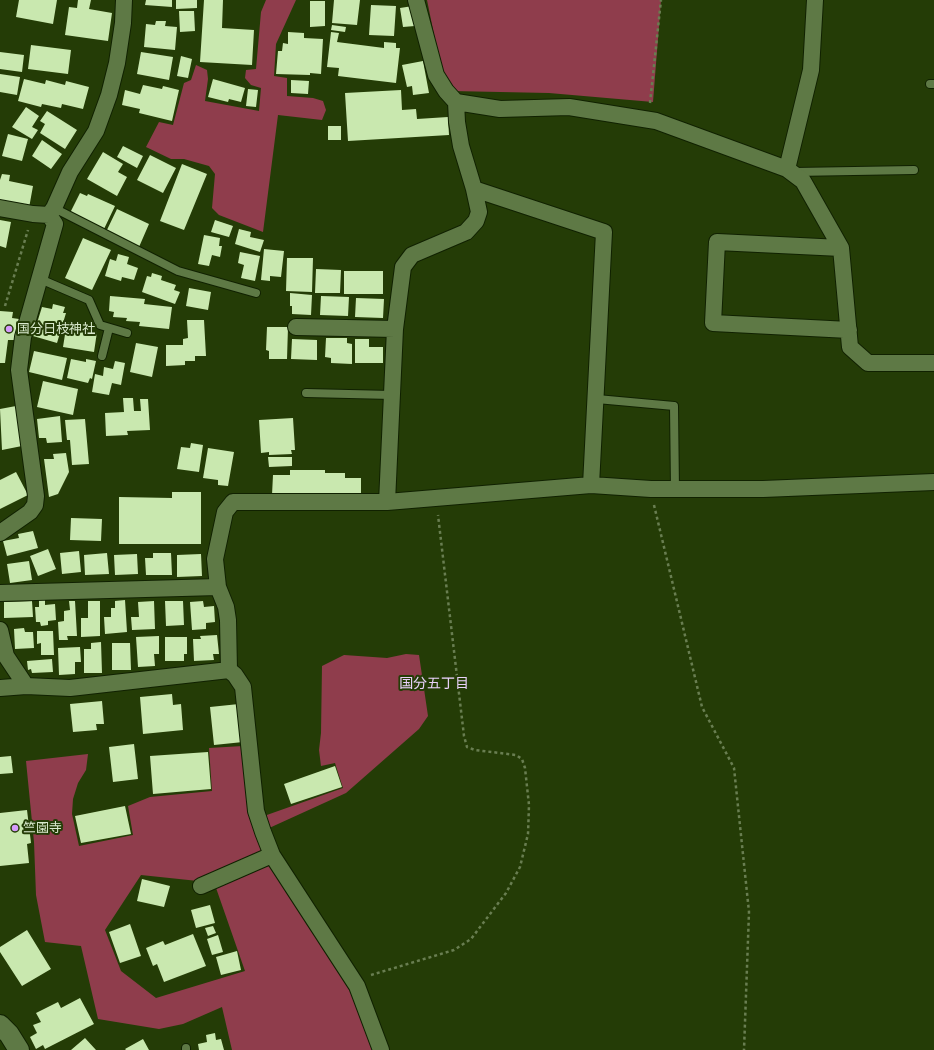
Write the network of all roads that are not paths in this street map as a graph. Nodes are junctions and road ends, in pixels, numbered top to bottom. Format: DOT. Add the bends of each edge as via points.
graph roads {
  1 [pos="124,0"];
  2 [pos="416,0"];
  3 [pos="815,0"];
  4 [pos="456,102"];
  5 [pos="789,170"];
  6 [pos="914,170"];
  7 [pos="474,189"];
  8 [pos="0,208"];
  9 [pos="45,212"];
  10 [pos="841,248"];
  11 [pos="40,279"];
  12 [pos="256,293"];
  13 [pos="296,327"];
  14 [pos="109,328"];
  15 [pos="395,329"];
  16 [pos="848,330"];
  17 [pos="127,333"];
  18 [pos="102,356"];
  19 [pos="934,363"];
  20 [pos="306,393"];
  21 [pos="392,395"];
  22 [pos="597,399"];
  23 [pos="934,482"];
  24 [pos="591,485"];
  25 [pos="675,490"];
  26 [pos="387,502"];
  27 [pos="0,533"];
  28 [pos="218,587"];
  29 [pos="0,593"];
  30 [pos="0,630"];
  31 [pos="229,670"];
  32 [pos="26,686"];
  33 [pos="0,688"];
  34 [pos="272,855"];
  35 [pos="201,886"];
  36 [pos="381,1050"];
  1 -- 9 [label="street" via="117,63 96,131"];
  2 -- 4 [label="street" via="436,75"];
  3 -- 5 [label="street" via="811,70"];
  4 -- 5 [label="street" via="500,109 569,107 648,120"];
  4 -- 7 [label="street" via="461,146"];
  5 -- 6 [label="lane"];
  5 -- 10 [label="street" via="803,181"];
  7 -- 15 [label="street" via="479,212 472,227 412,255 405,263"];
  7 -- 22 [label="street" via="604,232"];
  8 -- 9 [label="street"];
  9 -- 11 [label="street" via="56,224"];
  9 -- 12 [label="lane" via="178,271"];
  10 -- 16 [label="street"];
  10 -- 16 [label="street" via="718,242 712,323"];
  11 -- 14 [label="lane" via="89,300 100,325"];
  11 -- 27 [label="street" via="23,337 19,370 36,496 35,505 30,512"];
  13 -- 15 [label="street"];
  14 -- 17 [label="lane"];
  14 -- 18 [label="lane"];
  15 -- 21 [label="street"];
  16 -- 19 [label="street" via="850,347 868,363"];
  20 -- 21 [label="lane"];
  21 -- 26 [label="street"];
  22 -- 24 [label="street"];
  22 -- 25 [label="lane" via="674,406"];
  23 -- 25 [label="street"];
  24 -- 25 [label="street"];
  24 -- 26 [label="street"];
  26 -- 28 [label="street" via="233,502 225,512 215,559"];
  28 -- 29 [label="street"];
  28 -- 31 [label="street" via="228,620"];
  30 -- 32 [label="street" via="6,656"];
  31 -- 32 [label="street" via="70,688"];
  31 -- 34 [label="street" via="243,687 256,811"];
  32 -- 33 [label="street"];
  34 -- 35 [label="street"];
  34 -- 36 [label="street" via="354,980"];
}
